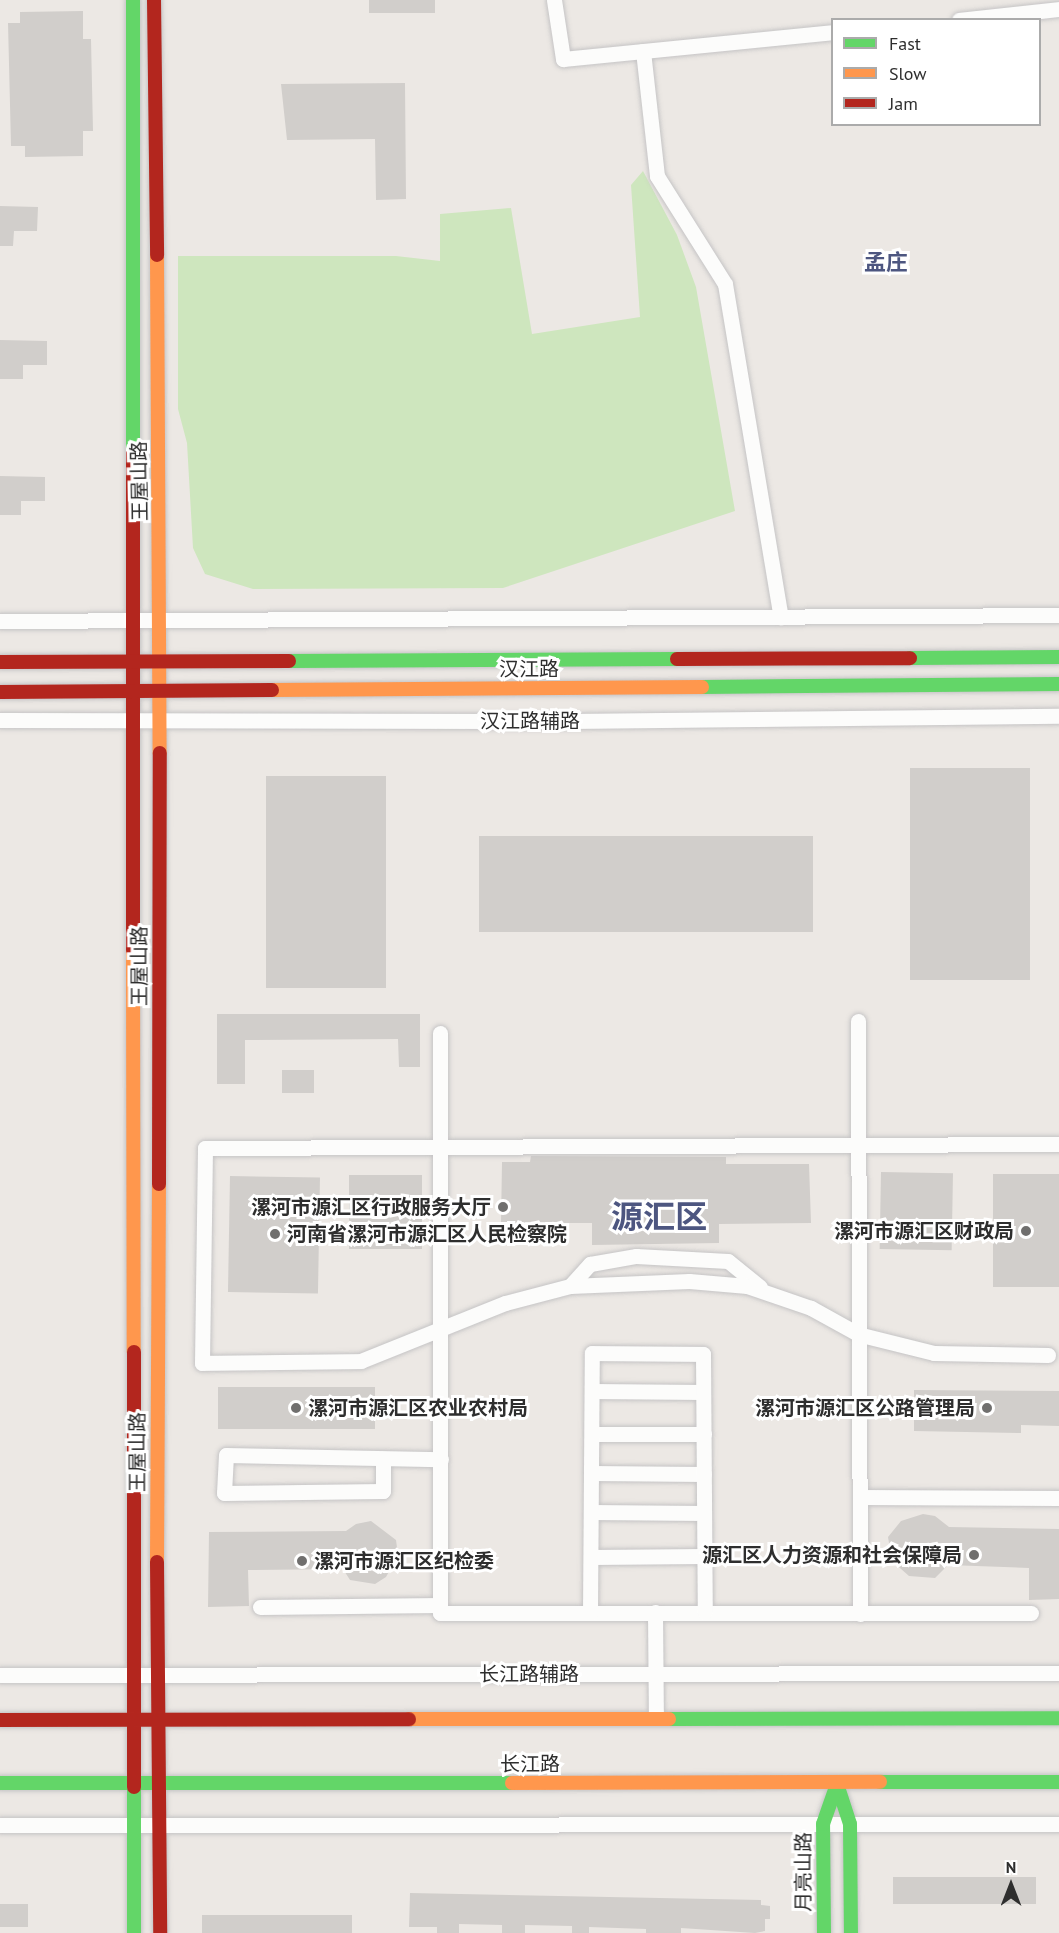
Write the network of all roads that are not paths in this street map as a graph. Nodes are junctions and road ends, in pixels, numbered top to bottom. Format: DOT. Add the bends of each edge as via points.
graph roads {
  1 [pos="133,0"];
  2 [pos="154,0"];
  3 [pos="554,0"];
  4 [pos="1059,9"];
  5 [pos="977,18"];
  6 [pos="831,32"];
  7 [pos="643,51"];
  8 [pos="1059,615"];
  9 [pos="781,617"];
  10 [pos="134,620"];
  11 [pos="161,620"];
  12 [pos="0,621"];
  13 [pos="1059,657"];
  14 [pos="0,662"];
  15 [pos="135,662"];
  16 [pos="161,662"];
  17 [pos="1059,684"];
  18 [pos="0,692"];
  19 [pos="134,692"];
  20 [pos="161,692"];
  21 [pos="1059,716"];
  22 [pos="0,720"];
  23 [pos="134,720"];
  24 [pos="161,720"];
  25 [pos="858,1021"];
  26 [pos="440,1033"];
  27 [pos="1059,1144"];
  28 [pos="441,1148"];
  29 [pos="859,1148"];
  30 [pos="570,1286"];
  31 [pos="768,1293"];
  32 [pos="441,1326"];
  33 [pos="858,1334"];
  34 [pos="1048,1355"];
  35 [pos="592,1391"];
  36 [pos="704,1392"];
  37 [pos="591,1434"];
  38 [pos="704,1434"];
  39 [pos="383,1459"];
  40 [pos="441,1459"];
  41 [pos="591,1473"];
  42 [pos="704,1474"];
  43 [pos="860,1497"];
  44 [pos="1059,1498"];
  45 [pos="591,1512"];
  46 [pos="704,1513"];
  47 [pos="705,1556"];
  48 [pos="591,1557"];
  49 [pos="440,1605"];
  50 [pos="260,1607"];
  51 [pos="655,1612"];
  52 [pos="705,1612"];
  53 [pos="590,1613"];
  54 [pos="1031,1613"];
  55 [pos="860,1614"];
  56 [pos="656,1673"];
  57 [pos="1059,1673"];
  58 [pos="134,1675"];
  59 [pos="158,1675"];
  60 [pos="0,1676"];
  61 [pos="656,1718"];
  62 [pos="1059,1718"];
  63 [pos="0,1719"];
  64 [pos="135,1719"];
  65 [pos="159,1719"];
  66 [pos="159,1782"];
  67 [pos="1059,1782"];
  68 [pos="0,1783"];
  69 [pos="135,1783"];
  70 [pos="837,1784"];
  71 [pos="134,1824"];
  72 [pos="160,1824"];
  73 [pos="823,1824"];
  74 [pos="850,1824"];
  75 [pos="1059,1824"];
  76 [pos="0,1825"];
  77 [pos="134,1933"];
  78 [pos="160,1933"];
  79 [pos="824,1933"];
  80 [pos="851,1933"];
  1 -- 10 [label="street, 王屋山路"];
  2 -- 11 [label="street, 王屋山路"];
  3 -- 7 [label="street" via="563,59"];
  4 -- 5 [label="street"];
  6 -- 7 [label="street"];
  7 -- 9 [label="street" via="657,176 725,284"];
  8 -- 9 [label="street"];
  9 -- 11 [label="street"];
  10 -- 11 [label="street"];
  10 -- 12 [label="street"];
  10 -- 15 [label="street, 王屋山路"];
  11 -- 16 [label="street, 王屋山路"];
  13 -- 16 [label="street, 汉江路"];
  14 -- 15 [label="street, 汉江路"];
  15 -- 16 [label="street, 汉江路"];
  15 -- 19 [label="street, 王屋山路"];
  16 -- 20 [label="street, 王屋山路"];
  17 -- 20 [label="street, 汉江路"];
  18 -- 19 [label="street, 汉江路"];
  19 -- 20 [label="street, 汉江路"];
  19 -- 23 [label="street, 王屋山路"];
  20 -- 24 [label="street, 王屋山路"];
  21 -- 24 [label="street, 汉江路辅路"];
  22 -- 23 [label="street, 汉江路辅路"];
  23 -- 24 [label="street, 汉江路辅路"];
  23 -- 58 [label="street, 王屋山路"];
  24 -- 59 [label="street, 王屋山路"];
  25 -- 29 [label="street"];
  26 -- 28 [label="street"];
  27 -- 29 [label="street"];
  28 -- 29 [label="street"];
  28 -- 32 [label="street"];
  28 -- 32 [label="street" via="205,1148 202,1363 361,1361"];
  29 -- 33 [label="street"];
  30 -- 31 [label="street" via="689,1281 747,1286"];
  30 -- 31 [label="street" via="590,1264 636,1256 696,1257 728,1261"];
  30 -- 32 [label="street" via="505,1303"];
  31 -- 33 [label="street" via="812,1308"];
  32 -- 40 [label="street"];
  33 -- 34 [label="street" via="934,1353"];
  33 -- 43 [label="street"];
  35 -- 36 [label="street"];
  35 -- 36 [label="street" via="592,1353 703,1354"];
  35 -- 37 [label="street"];
  36 -- 38 [label="street"];
  37 -- 38 [label="street"];
  37 -- 41 [label="street"];
  38 -- 42 [label="street"];
  39 -- 39 [label="street" via="226,1455 224,1493 382,1491"];
  39 -- 40 [label="street"];
  40 -- 49 [label="street"];
  41 -- 42 [label="street"];
  41 -- 45 [label="street"];
  42 -- 46 [label="street"];
  43 -- 44 [label="street"];
  43 -- 55 [label="street"];
  45 -- 46 [label="street"];
  45 -- 48 [label="street"];
  46 -- 47 [label="street"];
  47 -- 48 [label="street"];
  47 -- 52 [label="street"];
  48 -- 53 [label="street"];
  49 -- 50 [label="street"];
  49 -- 53 [label="street" via="440,1613"];
  51 -- 52 [label="street"];
  51 -- 53 [label="street"];
  51 -- 56 [label="street"];
  52 -- 55 [label="street"];
  54 -- 55 [label="street"];
  56 -- 57 [label="street, 长江路辅路"];
  56 -- 59 [label="street, 长江路辅路"];
  56 -- 61 [label="street"];
  58 -- 59 [label="street, 长江路辅路"];
  58 -- 60 [label="street, 长江路辅路"];
  58 -- 64 [label="street, 王屋山路"];
  59 -- 65 [label="street, 王屋山路"];
  61 -- 62 [label="street"];
  61 -- 65 [label="street"];
  63 -- 64 [label="street"];
  64 -- 65 [label="street"];
  64 -- 69 [label="street, 王屋山路"];
  65 -- 66 [label="street, 王屋山路"];
  66 -- 69 [label="street, 长江路"];
  66 -- 70 [label="street, 长江路"];
  66 -- 72 [label="street, 王屋山路"];
  67 -- 70 [label="street, 长江路"];
  68 -- 69 [label="street, 长江路"];
  69 -- 71 [label="street, 王屋山路"];
  70 -- 73 [label="street, 月亮山路"];
  70 -- 74 [label="street"];
  71 -- 72 [label="street"];
  71 -- 76 [label="street"];
  71 -- 77 [label="street, 王屋山路"];
  72 -- 73 [label="street"];
  72 -- 78 [label="street, 王屋山路"];
  73 -- 74 [label="street"];
  73 -- 79 [label="street, 月亮山路"];
  74 -- 75 [label="street"];
  74 -- 80 [label="street"];
}
